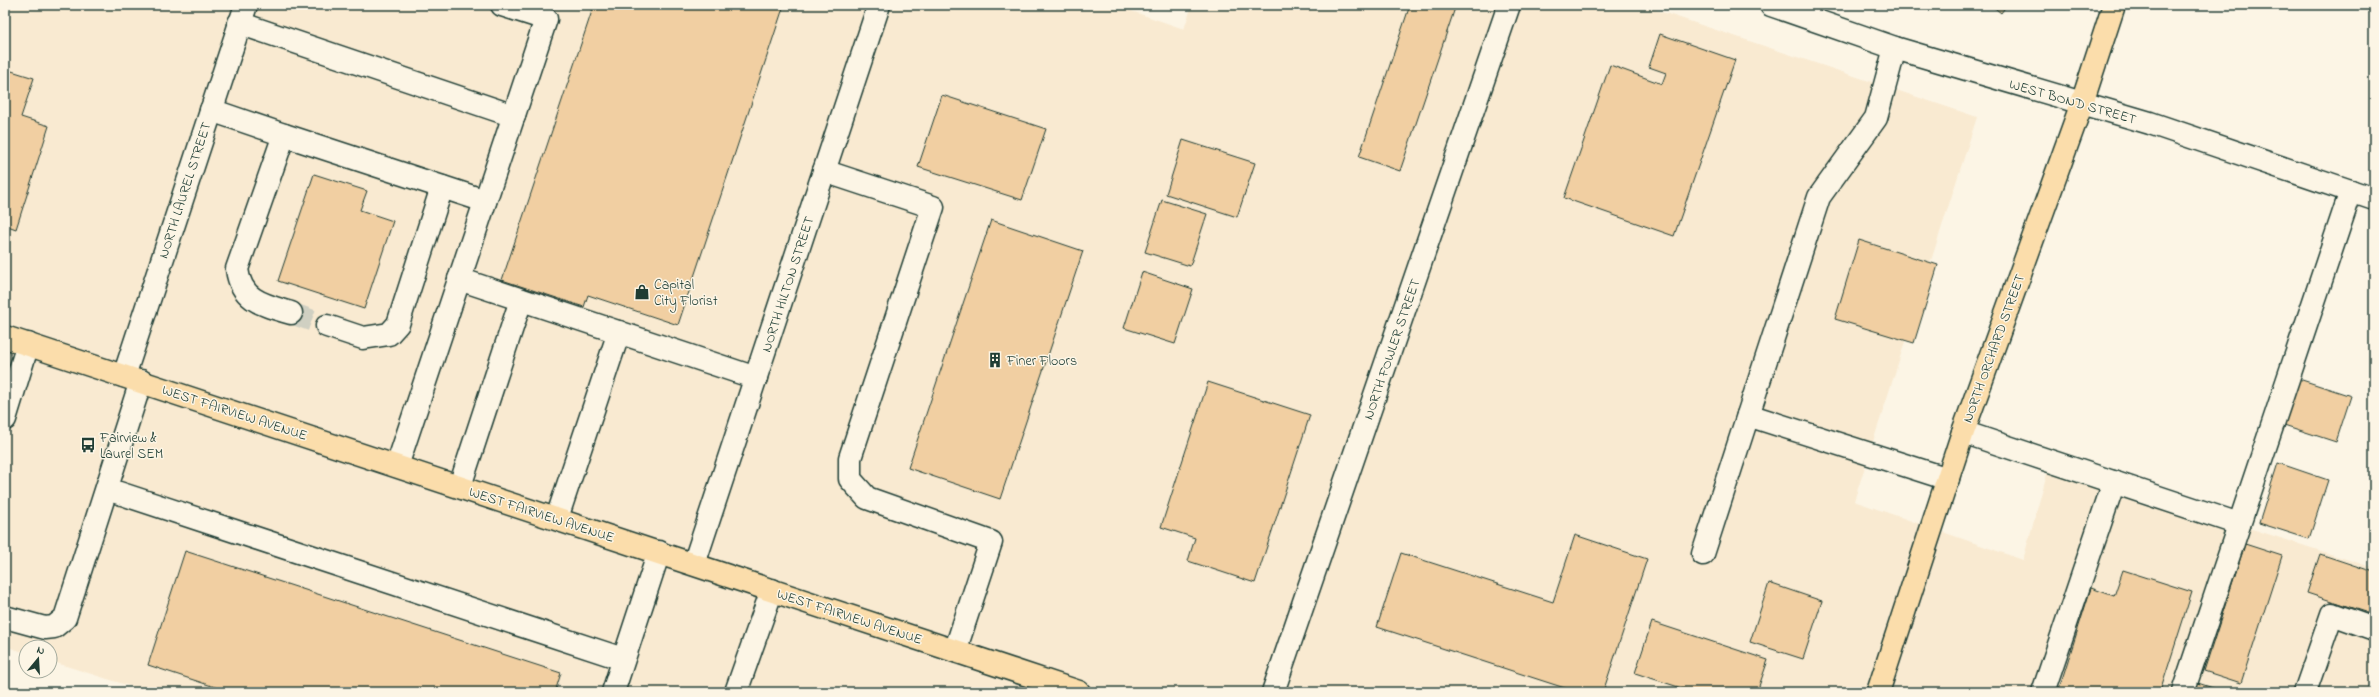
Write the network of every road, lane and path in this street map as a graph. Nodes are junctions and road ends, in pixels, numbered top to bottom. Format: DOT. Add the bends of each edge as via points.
graph roads {
  1 [pos="502,5"];
  2 [pos="879,5"];
  3 [pos="1509,5"];
  4 [pos="1771,5"];
  5 [pos="2114,5"];
  6 [pos="242,14"];
  7 [pos="1895,48"];
  8 [pos="2082,103"];
  9 [pos="211,110"];
  10 [pos="514,116"];
  11 [pos="284,135"];
  12 [pos="824,171"];
  13 [pos="442,187"];
  14 [pos="2351,191"];
  15 [pos="2374,199"];
  16 [pos="485,201"];
  17 [pos="459,279"];
  18 [pos="520,300"];
  19 [pos="291,313"];
  20 [pos="327,326"];
  21 [pos="619,332"];
  22 [pos="5,337"];
  23 [pos="28,344"];
  24 [pos="132,378"];
  25 [pos="756,378"];
  26 [pos="1748,415"];
  27 [pos="5,419"];
  28 [pos="1963,432"];
  29 [pos="397,466"];
  30 [pos="1948,479"];
  31 [pos="2114,482"];
  32 [pos="460,486"];
  33 [pos="107,490"];
  34 [pos="557,518"];
  35 [pos="2239,524"];
  36 [pos="659,552"];
  37 [pos="1702,554"];
  38 [pos="694,564"];
  39 [pos="772,590"];
  40 [pos="5,617"];
  41 [pos="2374,629"];
  42 [pos="955,651"];
  43 [pos="623,659"];
  44 [pos="613,692"];
  45 [pos="736,692"];
  46 [pos="1079,692"];
  47 [pos="1273,692"];
  48 [pos="1878,692"];
  49 [pos="2043,692"];
  50 [pos="2183,692"];
  51 [pos="2305,692"];
  1 -- 10 [label="street" via="546,19"];
  2 -- 12 [label="street, NORTH HILTON STREET"];
  3 -- 47 [label="street, NORTH FOWLER STREET"];
  4 -- 7 [label="street, WEST BOND STREET"];
  5 -- 8 [label="main road, NORTH ORCHARD STREET"];
  6 -- 9 [label="street, NORTH LAUREL STREET"];
  6 -- 10 [label="street"];
  7 -- 8 [label="street, WEST BOND STREET"];
  7 -- 26 [label="street" via="1876,118 1819,197"];
  8 -- 14 [label="street, WEST BOND STREET" via="2150,123"];
  8 -- 28 [label="main road, NORTH ORCHARD STREET"];
  9 -- 11 [label="street"];
  9 -- 24 [label="street, NORTH LAUREL STREET"];
  10 -- 16 [label="street"];
  11 -- 13 [label="street"];
  11 -- 19 [label="street" via="237,269 239,281 251,299"];
  12 -- 25 [label="street, NORTH HILTON STREET"];
  12 -- 42 [label="street" via="933,207 850,458 850,479 867,498 992,542"];
  13 -- 16 [label="street"];
  13 -- 20 [label="street" via="398,324 394,329 389,334 363,338"];
  14 -- 15 [label="street, WEST BOND STREET"];
  14 -- 35 [label="street"];
  16 -- 17 [label="street"];
  17 -- 18 [label="street"];
  17 -- 29 [label="street"];
  18 -- 21 [label="street"];
  18 -- 32 [label="street"];
  21 -- 25 [label="street"];
  21 -- 34 [label="street"];
  22 -- 23 [label="main road, WEST FAIRVIEW AVENUE"];
  23 -- 24 [label="main road, WEST FAIRVIEW AVENUE"];
  23 -- 27 [label="street"];
  24 -- 29 [label="main road, WEST FAIRVIEW AVENUE"];
  24 -- 33 [label="street, NORTH LAUREL STREET"];
  25 -- 38 [label="street, NORTH HILTON STREET"];
  26 -- 30 [label="street"];
  26 -- 37 [label="street"];
  28 -- 30 [label="main road, NORTH ORCHARD STREET"];
  28 -- 31 [label="street"];
  29 -- 32 [label="main road, WEST FAIRVIEW AVENUE"];
  30 -- 48 [label="main road, NORTH ORCHARD STREET"];
  31 -- 35 [label="street"];
  31 -- 49 [label="street"];
  32 -- 34 [label="main road, WEST FAIRVIEW AVENUE"];
  33 -- 40 [label="street, NORTH LAUREL STREET" via="65,618 54,628 45,628"];
  33 -- 43 [label="street"];
  34 -- 36 [label="main road, WEST FAIRVIEW AVENUE"];
  35 -- 50 [label="street"];
  36 -- 38 [label="main road, WEST FAIRVIEW AVENUE"];
  36 -- 43 [label="street"];
  38 -- 39 [label="main road, WEST FAIRVIEW AVENUE"];
  39 -- 42 [label="main road, WEST FAIRVIEW AVENUE"];
  39 -- 45 [label="street"];
  41 -- 51 [label="street" via="2332,614"];
  42 -- 46 [label="main road, WEST FAIRVIEW AVENUE"];
  43 -- 44 [label="street"];
}
